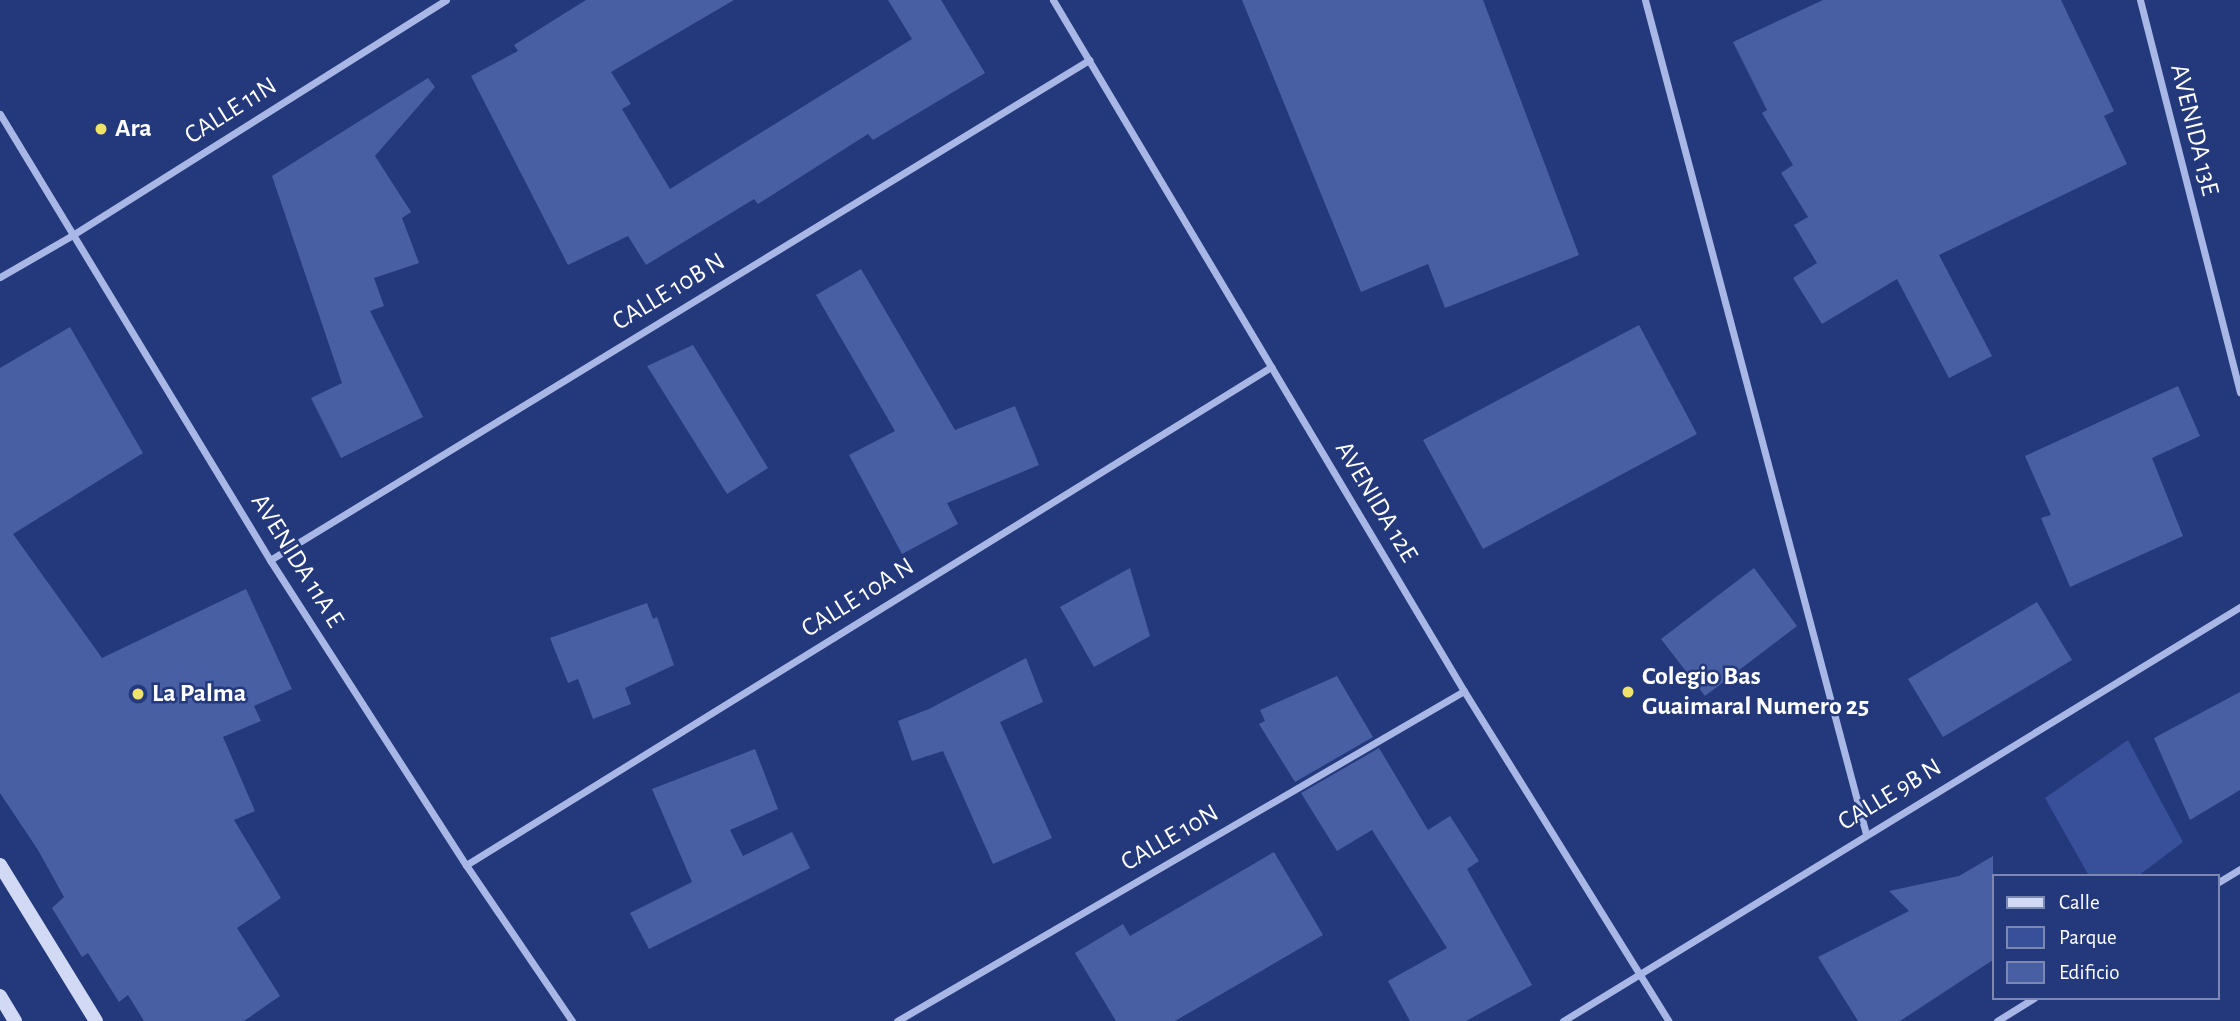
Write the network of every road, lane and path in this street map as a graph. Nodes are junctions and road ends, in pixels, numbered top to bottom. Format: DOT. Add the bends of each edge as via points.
graph roads {
  1 [pos="446,0"];
  2 [pos="1053,0"];
  3 [pos="1645,0"];
  4 [pos="2142,1"];
  5 [pos="1089,60"];
  6 [pos="0,114"];
  7 [pos="71,236"];
  8 [pos="0,277"];
  9 [pos="1272,367"];
  10 [pos="2240,392"];
  11 [pos="270,560"];
  12 [pos="2240,607"];
  13 [pos="1465,691"];
  14 [pos="1866,834"];
  15 [pos="0,865"];
  16 [pos="466,865"];
  17 [pos="2240,869"];
  18 [pos="2219,882"];
  19 [pos="1640,973"];
  20 [pos="0,996"];
  21 [pos="2031,1000"];
  22 [pos="15,1021"];
  23 [pos="96,1021"];
  24 [pos="572,1021"];
  25 [pos="897,1021"];
  26 [pos="1563,1021"];
  27 [pos="1669,1021"];
  28 [pos="1997,1021"];
  1 -- 7 [label="street, CALLE 11N"];
  2 -- 5 [label="street, AVENIDA 12E"];
  3 -- 14 [label="street"];
  4 -- 10 [label="street, AVENIDA 13E"];
  5 -- 9 [label="street, AVENIDA 12E"];
  5 -- 11 [label="street, CALLE 10B N"];
  6 -- 7 [label="street, AVENIDA 11A E"];
  7 -- 8 [label="street, CALLE 11N"];
  7 -- 11 [label="street, AVENIDA 11A E"];
  9 -- 13 [label="street, AVENIDA 12E"];
  9 -- 16 [label="street, CALLE 10A N"];
  11 -- 16 [label="street, AVENIDA 11A E"];
  12 -- 14 [label="street, CALLE 9B N"];
  13 -- 19 [label="street, AVENIDA 12E"];
  13 -- 25 [label="street, CALLE 10N"];
  14 -- 19 [label="street, CALLE 9B N"];
  15 -- 23 [label="street"];
  16 -- 24 [label="street, AVENIDA 11A E"];
  17 -- 18 [label="street"];
  19 -- 26 [label="street, CALLE 9B N"];
  19 -- 27 [label="street, AVENIDA 12E"];
  20 -- 22 [label="street"];
  21 -- 28 [label="street"];
}
